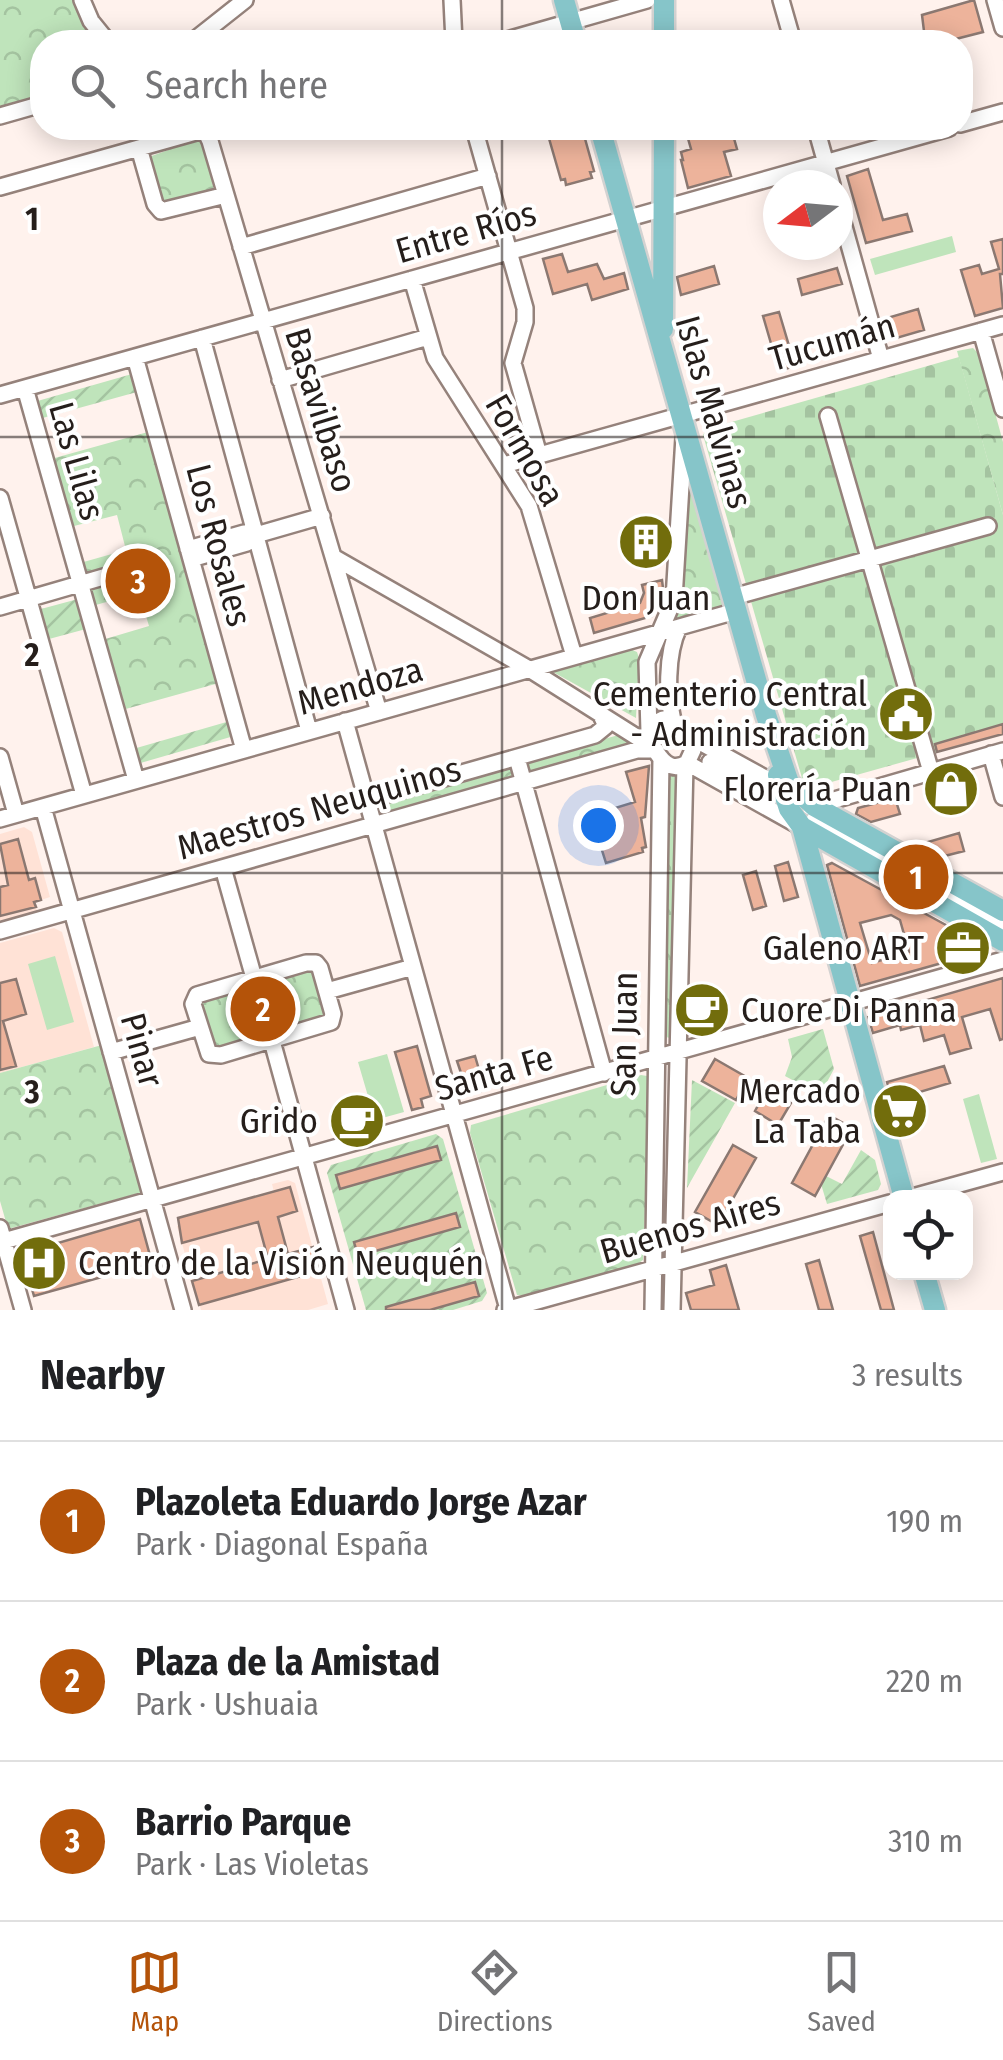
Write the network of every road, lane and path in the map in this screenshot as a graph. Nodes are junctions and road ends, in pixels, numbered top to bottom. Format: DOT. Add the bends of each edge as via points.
graph roads {
  1 [pos="82,0"];
  2 [pos="246,0"];
  3 [pos="452,0"];
  4 [pos="564,0"];
  5 [pos="648,0"];
  6 [pos="664,0"];
  7 [pos="781,0"];
  8 [pos="995,0"];
  9 [pos="1003,28"];
  10 [pos="98,30"];
  11 [pos="207,30"];
  12 [pos="453,30"];
  13 [pos="572,30"];
  14 [pos="578,30"];
  15 [pos="664,30"];
  16 [pos="790,30"];
  17 [pos="30,107"];
  18 [pos="1003,112"];
  19 [pos="0,116"];
  20 [pos="973,120"];
  21 [pos="166,140"];
  22 [pos="210,140"];
  23 [pos="478,140"];
  24 [pos="603,140"];
  25 [pos="664,140"];
  26 [pos="820,140"];
  27 [pos="905,140"];
  28 [pos="139,148"];
  29 [pos="826,162"];
  30 [pos="828,170"];
  31 [pos="488,176"];
  32 [pos="0,187"];
  33 [pos="226,195"];
  34 [pos="665,207"];
  35 [pos="626,218"];
  36 [pos="241,247"];
  37 [pos="509,251"];
  38 [pos="853,259"];
  39 [pos="412,279"];
  40 [pos="262,321"];
  41 [pos="1003,325"];
  42 [pos="982,331"];
  43 [pos="428,337"];
  44 [pos="202,338"];
  45 [pos="663,351"];
  46 [pos="136,357"];
  47 [pos="881,359"];
  48 [pos="280,380"];
  49 [pos="25,388"];
  50 [pos="0,396"];
  51 [pos="1003,409"];
  52 [pos="828,416"];
  53 [pos="683,421"];
  54 [pos="539,455"];
  55 [pos="504,466"];
  56 [pos="0,498"];
  57 [pos="322,516"];
  58 [pos="988,526"];
  59 [pos="256,535"];
  60 [pos="190,554"];
  61 [pos="335,558"];
  62 [pos="870,559"];
  63 [pos="124,571"];
  64 [pos="80,584"];
  65 [pos="28,598"];
  66 [pos="734,604"];
  67 [pos="0,607"];
  68 [pos="679,627"];
  69 [pos="659,632"];
  70 [pos="626,642"];
  71 [pos="574,656"];
  72 [pos="647,662"];
  73 [pos="530,669"];
  74 [pos="379,712"];
  75 [pos="600,713"];
  76 [pos="766,715"];
  77 [pos="345,721"];
  78 [pos="681,730"];
  79 [pos="309,731"];
  80 [pos="654,739"];
  81 [pos="244,750"];
  82 [pos="997,753"];
  83 [pos="0,757"];
  84 [pos="517,758"];
  85 [pos="710,762"];
  86 [pos="686,763"];
  87 [pos="931,772"];
  88 [pos="136,780"];
  89 [pos="719,780"];
  90 [pos="523,781"];
  91 [pos="772,789"];
  92 [pos="84,795"];
  93 [pos="1003,797"];
  94 [pos="367,800"];
  95 [pos="684,802"];
  96 [pos="43,807"];
  97 [pos="801,813"];
  98 [pos="8,817"];
  99 [pos="373,823"];
  100 [pos="843,836"];
  101 [pos="223,868"];
  102 [pos="72,911"];
  103 [pos="1003,911"];
  104 [pos="1003,926"];
  105 [pos="0,931"];
  106 [pos="1003,940"];
  107 [pos="1003,960"];
  108 [pos="413,967"];
  109 [pos="254,978"];
  110 [pos="327,991"];
  111 [pos="850,1002"];
  112 [pos="200,1027"];
  113 [pos="272,1041"];
  114 [pos="679,1051"];
  115 [pos="112,1052"];
  116 [pos="656,1058"];
  117 [pos="604,1073"];
  118 [pos="454,1115"];
  119 [pos="304,1157"];
  120 [pos="1003,1172"];
  121 [pos="904,1190"];
  122 [pos="936,1190"];
  123 [pos="153,1200"];
  124 [pos="883,1205"];
  125 [pos="1,1237"];
  126 [pos="674,1263"];
  127 [pos="654,1268"];
  128 [pos="926,1280"];
  129 [pos="23,1310"];
  130 [pos="184,1310"];
  131 [pos="346,1310"];
  132 [pos="507,1310"];
  133 [pos="653,1310"];
  134 [pos="672,1310"];
  135 [pos="934,1310"];
  1 -- 10 [label="street"];
  2 -- 11 [label="street"];
  3 -- 12 [label="street"];
  4 -- 13 [label="main road"];
  5 -- 14 [label="street"];
  6 -- 15 [label="main road"];
  7 -- 16 [label="street"];
  8 -- 9 [label="street"];
  17 -- 19 [label="street"];
  18 -- 20 [label="street"];
  21 -- 28 [label="street"];
  22 -- 33 [label="street, Basavilbaso"];
  23 -- 31 [label="street"];
  24 -- 35 [label="main road, Islas Malvinas"];
  25 -- 34 [label="main road"];
  26 -- 29 [label="street"];
  27 -- 29 [label="street, Entre Ríos"];
  28 -- 32 [label="street"];
  28 -- 33 [label="street" via="161,211"];
  29 -- 30 [label="street"];
  29 -- 34 [label="street, Entre Ríos"];
  31 -- 36 [label="street"];
  31 -- 37 [label="street"];
  33 -- 36 [label="street, Basavilbaso"];
  34 -- 35 [label="street, Entre Ríos"];
  34 -- 45 [label="main road"];
  35 -- 37 [label="street, Entre Ríos"];
  35 -- 45 [label="main road, Islas Malvinas"];
  36 -- 40 [label="street, Basavilbaso"];
  37 -- 39 [label="street, Entre Ríos"];
  37 -- 54 [label="street" via="526,315 512,362"];
  38 -- 47 [label="street"];
  39 -- 40 [label="street, Entre Ríos"];
  39 -- 43 [label="street, Formosa"];
  40 -- 44 [label="street, Entre Ríos"];
  40 -- 48 [label="street, Basavilbaso"];
  41 -- 42 [label="street, Tucumán"];
  42 -- 47 [label="street, Tucumán"];
  42 -- 51 [label="street"];
  43 -- 48 [label="street"];
  43 -- 55 [label="street, Formosa"];
  44 -- 46 [label="street, Entre Ríos"];
  44 -- 59 [label="street, Los Rosales"];
  45 -- 53 [label="main road, Islas Malvinas"];
  46 -- 49 [label="street, Entre Ríos"];
  46 -- 60 [label="street, Los Rosales"];
  47 -- 53 [label="street, Tucumán"];
  48 -- 57 [label="street, Basavilbaso"];
  49 -- 50 [label="street, Entre Ríos"];
  49 -- 64 [label="street, Las Lilas"];
  52 -- 62 [label="street"];
  53 -- 54 [label="street, Tucumán"];
  53 -- 66 [label="main road, Islas Malvinas"];
  53 -- 69 [label="street, San Juan" via="675,590"];
  54 -- 55 [label="street, Tucumán"];
  55 -- 71 [label="street, Formosa" via="532,514"];
  56 -- 65 [label="street"];
  57 -- 59 [label="street"];
  57 -- 61 [label="street, Basavilbaso"];
  58 -- 62 [label="street, Mendoza"];
  59 -- 60 [label="street" via="247,544"];
  59 -- 79 [label="street, Los Rosales"];
  60 -- 81 [label="street, Los Rosales"];
  61 -- 73 [label="street"];
  61 -- 74 [label="street, Basavilbaso"];
  62 -- 66 [label="street, Mendoza"];
  62 -- 87 [label="street"];
  63 -- 64 [label="street"];
  64 -- 65 [label="street"];
  64 -- 88 [label="street, Las Lilas"];
  65 -- 67 [label="street"];
  65 -- 92 [label="street"];
  66 -- 68 [label="street, Mendoza"];
  66 -- 76 [label="main road, Islas Malvinas"];
  68 -- 69 [label="street, Mendoza"];
  68 -- 78 [label="street" via="671,652 671,711"];
  69 -- 70 [label="street, Mendoza"];
  69 -- 72 [label="street, San Juan"];
  70 -- 71 [label="street, Mendoza"];
  70 -- 72 [label="street" via="641,646"];
  71 -- 73 [label="street, Mendoza"];
  72 -- 80 [label="street, San Juan"];
  73 -- 74 [label="street, Mendoza"];
  73 -- 75 [label="street"];
  73 -- 80 [label="street"];
  74 -- 77 [label="street, Mendoza"];
  75 -- 80 [label="street"];
  75 -- 84 [label="street, Maestros Neuquinos" via="606,726 600,734"];
  76 -- 91 [label="main road, Islas Malvinas"];
  76 -- 97 [label="main road, Islas Malvinas"];
  77 -- 79 [label="street, Mendoza"];
  77 -- 94 [label="street"];
  78 -- 80 [label="street" via="663,719"];
  78 -- 86 [label="street, San Juan" via="693,750"];
  78 -- 91 [label="street"];
  79 -- 81 [label="street, Mendoza"];
  80 -- 86 [label="street" via="673,767"];
  80 -- 90 [label="street, Maestros Neuquinos"];
  80 -- 116 [label="street, San Juan"];
  81 -- 88 [label="street, Mendoza"];
  82 -- 87 [label="street"];
  82 -- 93 [label="street"];
  83 -- 98 [label="street"];
  84 -- 90 [label="street"];
  84 -- 94 [label="street, Maestros Neuquinos"];
  85 -- 91 [label="street"];
  86 -- 89 [label="street"];
  86 -- 95 [label="street, San Juan"];
  87 -- 97 [label="street"];
  88 -- 92 [label="street, Mendoza"];
  89 -- 95 [label="street" via="695,785"];
  89 -- 97 [label="street"];
  90 -- 99 [label="street, Maestros Neuquinos"];
  90 -- 117 [label="street"];
  91 -- 97 [label="main road, Islas Malvinas"];
  92 -- 96 [label="street, Mendoza"];
  94 -- 99 [label="street"];
  95 -- 114 [label="street, San Juan"];
  96 -- 98 [label="street, Mendoza"];
  96 -- 102 [label="street, Pinar"];
  97 -- 100 [label="main road"];
  97 -- 111 [label="main road, Islas Malvinas"];
  99 -- 101 [label="street, Maestros Neuquinos"];
  99 -- 108 [label="street"];
  100 -- 103 [label="main road"];
  100 -- 104 [label="street"];
  100 -- 106 [label="main road"];
  101 -- 102 [label="street, Maestros Neuquinos"];
  101 -- 109 [label="street"];
  102 -- 105 [label="street, Maestros Neuquinos"];
  102 -- 115 [label="street, Pinar"];
  107 -- 111 [label="street, Santa Fe"];
  108 -- 110 [label="street"];
  108 -- 118 [label="street"];
  109 -- 110 [label="street" via="313,962"];
  109 -- 112 [label="street" via="197,995"];
  110 -- 113 [label="street" via="331,1022"];
  111 -- 114 [label="street, Santa Fe"];
  111 -- 121 [label="main road, Islas Malvinas"];
  112 -- 113 [label="street" via="214,1056"];
  112 -- 115 [label="street"];
  113 -- 119 [label="street"];
  114 -- 116 [label="street, Santa Fe"];
  114 -- 126 [label="street, San Juan"];
  115 -- 123 [label="street, Pinar"];
  116 -- 117 [label="street, Santa Fe"];
  116 -- 127 [label="street, San Juan"];
  117 -- 118 [label="street, Santa Fe"];
  118 -- 119 [label="street, Santa Fe"];
  118 -- 132 [label="street"];
  119 -- 123 [label="street, Santa Fe"];
  119 -- 131 [label="street"];
  120 -- 122 [label="street"];
  123 -- 125 [label="street, Santa Fe"];
  123 -- 130 [label="street, Pinar"];
  124 -- 126 [label="street, Buenos Aires"];
  125 -- 129 [label="street"];
  126 -- 127 [label="street, Buenos Aires"];
  126 -- 134 [label="street, San Juan"];
  127 -- 132 [label="street, Buenos Aires"];
  127 -- 133 [label="street, San Juan"];
  128 -- 135 [label="main road"];
}
